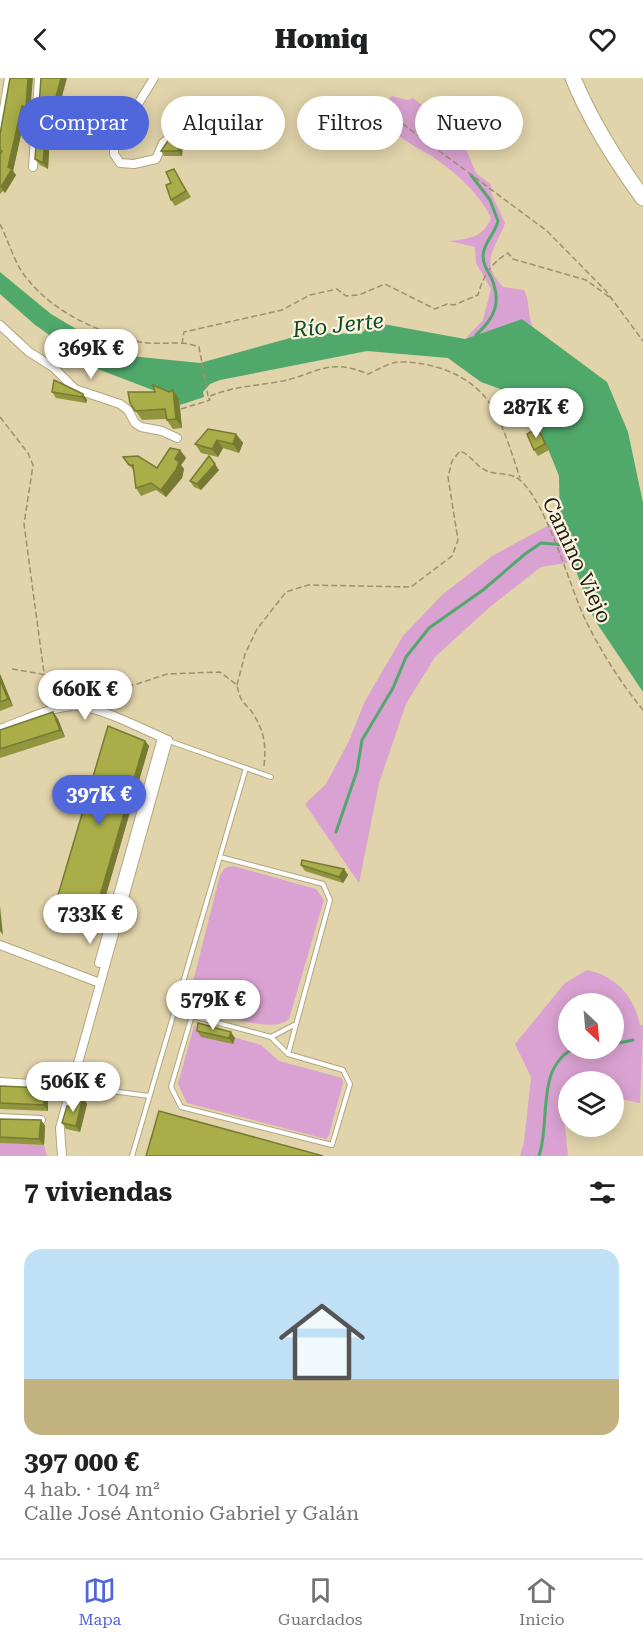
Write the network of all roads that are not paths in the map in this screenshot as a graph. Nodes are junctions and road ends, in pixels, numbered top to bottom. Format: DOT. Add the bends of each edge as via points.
graph roads {
  1 [pos="9,78"];
  2 [pos="39,78"];
  3 [pos="154,78"];
  4 [pos="573,78"];
  5 [pos="0,133"];
  6 [pos="161,148"];
  7 [pos="33,167"];
  8 [pos="643,198"];
  9 [pos="0,325"];
  10 [pos="177,438"];
  11 [pos="0,729"];
  12 [pos="165,739"];
  13 [pos="246,768"];
  14 [pos="271,777"];
  15 [pos="220,857"];
  16 [pos="0,945"];
  17 [pos="97,982"];
  18 [pos="174,1011"];
  19 [pos="192,1015"];
  20 [pos="295,1025"];
  21 [pos="271,1037"];
  22 [pos="288,1054"];
  23 [pos="0,1082"];
  24 [pos="69,1086"];
  25 [pos="149,1096"];
  26 [pos="0,1118"];
  27 [pos="41,1120"];
  28 [pos="56,1156"];
  29 [pos="62,1156"];
  30 [pos="132,1156"];
  1 -- 5 [label="street"];
  2 -- 7 [label="street"];
  3 -- 6 [label="street" via="114,143 114,154 120,163 134,164 156,159"];
  4 -- 8 [label="highway" via="613,157"];
  9 -- 10 [label="street" via="75,389 120,404 135,423"];
  11 -- 12 [label="street" via="77,706"];
  12 -- 13 [label="lane"];
  12 -- 17 [label="street"];
  13 -- 14 [label="lane"];
  13 -- 15 [label="lane"];
  15 -- 18 [label="lane"];
  15 -- 20 [label="lane" via="323,884 330,900"];
  16 -- 17 [label="street"];
  17 -- 24 [label="street"];
  18 -- 19 [label="lane"];
  18 -- 25 [label="lane"];
  19 -- 21 [label="lane"];
  19 -- 22 [label="lane" via="171,1087 181,1107 332,1145 350,1084 343,1070"];
  20 -- 21 [label="lane"];
  20 -- 22 [label="lane"];
  21 -- 22 [label="lane"];
  23 -- 24 [label="street"];
  24 -- 25 [label="lane"];
  24 -- 28 [label="street" via="55,1130"];
  24 -- 29 [label="street" via="60,1128"];
  25 -- 30 [label="lane"];
  26 -- 27 [label="street"];
}
